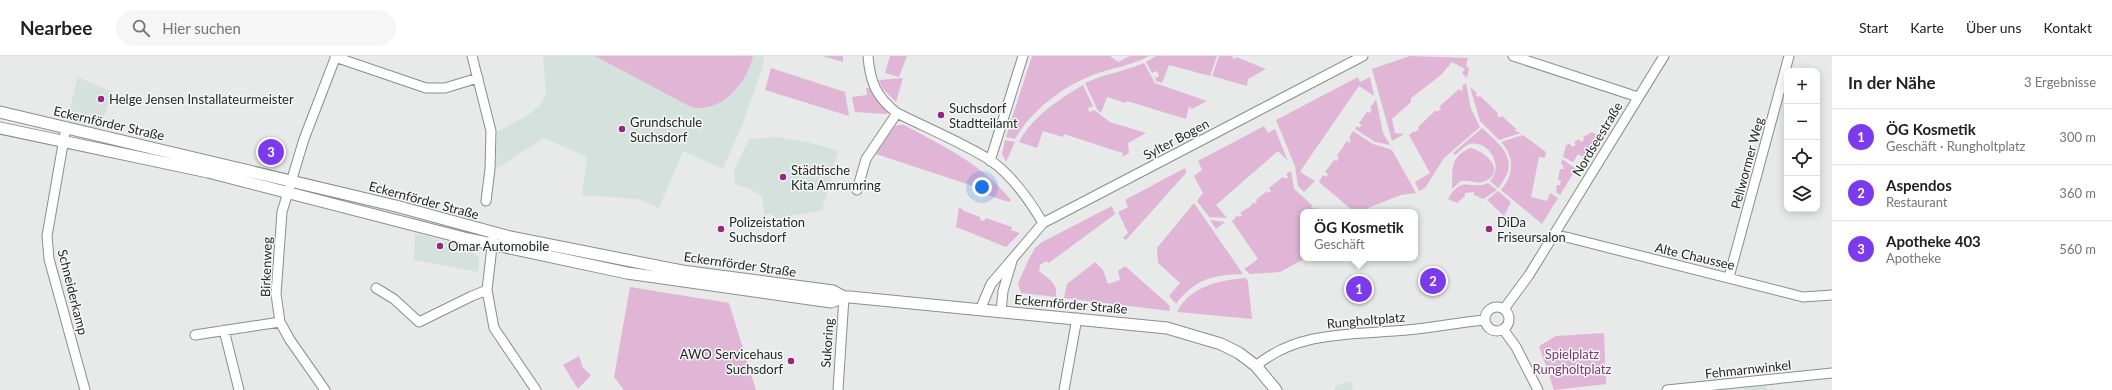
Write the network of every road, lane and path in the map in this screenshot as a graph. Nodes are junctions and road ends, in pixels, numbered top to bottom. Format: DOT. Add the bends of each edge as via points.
graph roads {
  1 [pos="472,56"];
  2 [pos="868,56"];
  3 [pos="1023,56"];
  4 [pos="1363,56"];
  5 [pos="1513,56"];
  6 [pos="1664,56"];
  7 [pos="1789,56"];
  8 [pos="336,57"];
  9 [pos="478,78"];
  10 [pos="1638,96"];
  11 [pos="0,112"];
  12 [pos="897,113"];
  13 [pos="66,127"];
  14 [pos="0,128"];
  15 [pos="63,142"];
  16 [pos="990,161"];
  17 [pos="291,181"];
  18 [pos="857,190"];
  19 [pos="287,193"];
  20 [pos="486,201"];
  21 [pos="1043,223"];
  22 [pos="494,233"];
  23 [pos="1554,235"];
  24 [pos="492,244"];
  25 [pos="1012,260"];
  26 [pos="1729,277"];
  27 [pos="376,288"];
  28 [pos="488,290"];
  29 [pos="1832,295"];
  30 [pos="844,297"];
  31 [pos="1504,309"];
  32 [pos="980,310"];
  33 [pos="1001,312"];
  34 [pos="1077,318"];
  35 [pos="1485,320"];
  36 [pos="280,322"];
  37 [pos="1502,329"];
  38 [pos="224,330"];
  39 [pos="195,335"];
  40 [pos="1256,366"];
  41 [pos="1832,373"];
  42 [pos="1726,387"];
  43 [pos="85,390"];
  44 [pos="239,390"];
  45 [pos="325,390"];
  46 [pos="536,390"];
  47 [pos="838,390"];
  48 [pos="1064,390"];
  49 [pos="1276,390"];
  50 [pos="1538,390"];
  51 [pos="1667,390"];
  1 -- 9 [label="street"];
  2 -- 12 [label="street" via="869,77 878,93"];
  3 -- 16 [label="street"];
  4 -- 21 [label="street, Sylter Bogen"];
  5 -- 10 [label="street"];
  6 -- 10 [label="street, Nordseestraße"];
  7 -- 26 [label="street, Pellwormer Weg"];
  8 -- 9 [label="street" via="426,88 445,88"];
  8 -- 17 [label="street, Birkenweg" via="304,138"];
  9 -- 20 [label="street" via="491,131"];
  10 -- 23 [label="street, Nordseestraße"];
  11 -- 13 [label="street, Eckernförder Straße"];
  12 -- 16 [label="street"];
  12 -- 18 [label="street" via="866,159"];
  13 -- 15 [label="street, Schneiderkamp"];
  13 -- 17 [label="street, Eckernförder Straße"];
  14 -- 15 [label="street, Eckernförder Straße"];
  15 -- 19 [label="street, Eckernförder Straße" via="208,172"];
  15 -- 43 [label="street, Schneiderkamp" via="47,236 49,259"];
  16 -- 21 [label="street" via="1005,173"];
  17 -- 19 [label="street, Birkenweg"];
  17 -- 22 [label="street, Eckernförder Straße"];
  19 -- 24 [label="street, Eckernförder Straße"];
  19 -- 36 [label="street, Birkenweg" via="282,212 276,286"];
  21 -- 25 [label="street, Sylter Bogen"];
  22 -- 24 [label="street"];
  22 -- 30 [label="street, Eckernförder Straße" via="682,271 833,291"];
  23 -- 26 [label="street, Alte Chaussee"];
  23 -- 31 [label="street"];
  24 -- 28 [label="street"];
  24 -- 30 [label="street, Eckernförder Straße" via="627,273 831,302"];
  25 -- 32 [label="street, Sylter Bogen" via="991,284"];
  25 -- 33 [label="street, Sylter Bogen" via="1003,291"];
  26 -- 29 [label="street, Alte Chaussee" via="1803,297"];
  27 -- 28 [label="street" via="394,299 417,326"];
  28 -- 46 [label="street" via="494,328"];
  30 -- 32 [label="street, Eckernförder Straße"];
  30 -- 47 [label="street, Sukoring"];
  31 -- 35 [label="street" via="1494,307 1485,315"];
  31 -- 37 [label="street" via="1508,317 1506,326"];
  32 -- 33 [label="street, Eckernförder Straße"];
  33 -- 34 [label="street, Eckernförder Straße"];
  34 -- 40 [label="street, Eckernförder Straße" via="1167,328 1194,335 1233,350"];
  34 -- 48 [label="street"];
  35 -- 37 [label="street" via="1491,329"];
  35 -- 40 [label="street, Rungholtplatz" via="1405,330 1331,335 1285,348 1273,353"];
  36 -- 38 [label="street"];
  36 -- 45 [label="street, Birkenweg"];
  37 -- 50 [label="street" via="1516,347"];
  38 -- 39 [label="street"];
  38 -- 44 [label="street"];
  40 -- 49 [label="street, Eckernförder Straße"];
  41 -- 42 [label="street, Fehmarnwinkel"];
  42 -- 51 [label="street, Fehmarnwinkel"];
}
